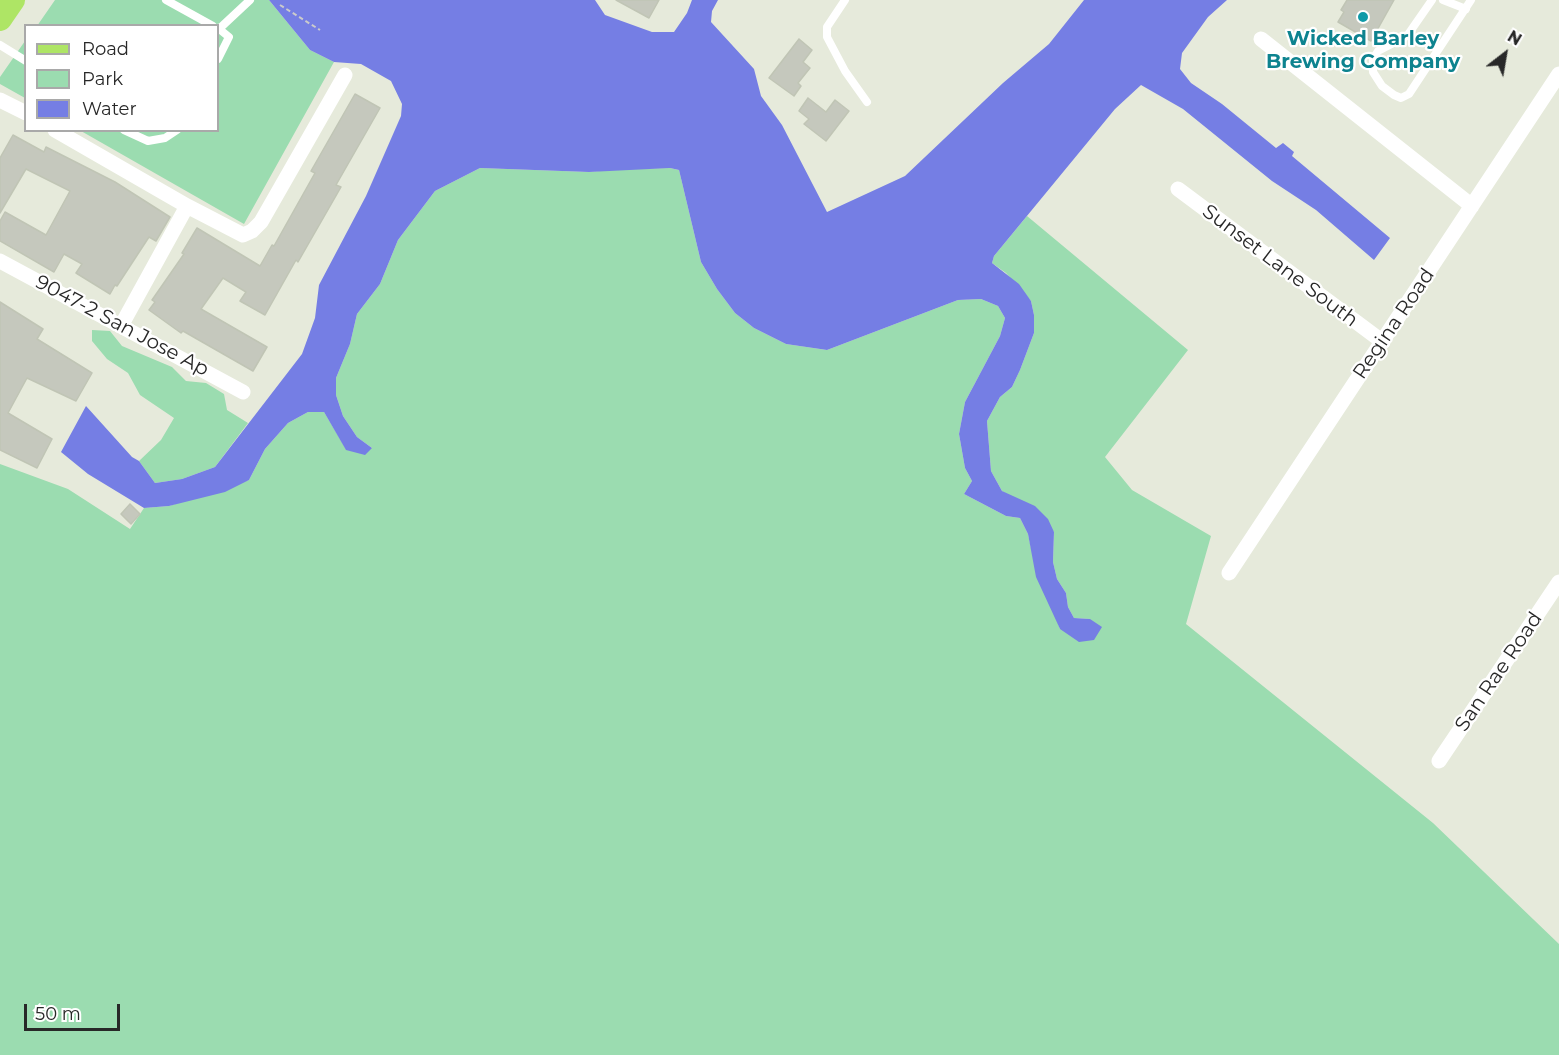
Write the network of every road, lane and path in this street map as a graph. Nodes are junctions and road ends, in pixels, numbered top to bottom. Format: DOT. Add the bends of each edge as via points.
graph roads {
  1 [pos="13,0"];
  2 [pos="166,0"];
  3 [pos="250,0"];
  4 [pos="846,0"];
  5 [pos="1432,0"];
  6 [pos="1443,0"];
  7 [pos="1472,0"];
  8 [pos="280,4"];
  9 [pos="1466,9"];
  10 [pos="0,20"];
  11 [pos="209,24"];
  12 [pos="219,26"];
  13 [pos="219,30"];
  14 [pos="320,30"];
  15 [pos="1261,39"];
  16 [pos="0,45"];
  17 [pos="219,58"];
  18 [pos="24,60"];
  19 [pos="1559,74"];
  20 [pos="345,75"];
  21 [pos="867,102"];
  22 [pos="2,106"];
  23 [pos="24,112"];
  24 [pos="58,132"];
  25 [pos="128,132"];
  26 [pos="174,132"];
  27 [pos="1178,189"];
  28 [pos="187,206"];
  29 [pos="1472,206"];
  30 [pos="0,261"];
  31 [pos="121,326"];
  32 [pos="1383,342"];
  33 [pos="243,392"];
  34 [pos="1229,573"];
  35 [pos="1559,582"];
  36 [pos="1439,761"];
  1 -- 10 [label="main road"];
  2 -- 11 [label="lane"];
  3 -- 12 [label="lane"];
  4 -- 21 [label="lane" via="827,27 827,37"];
  5 -- 9 [label="lane" via="1407,36 1378,51 1373,59 1372,72 1382,86 1401,98 1409,94"];
  6 -- 9 [label="lane"];
  7 -- 9 [label="lane"];
  8 -- 14 [label="path"];
  13 -- 17 [label="lane" via="229,37"];
  15 -- 29 [label="street"];
  16 -- 18 [label="lane"];
  19 -- 29 [label="street, Regina Road"];
  20 -- 28 [label="street" via="261,222 252,231 243,235"];
  22 -- 23 [label="street"];
  24 -- 28 [label="street"];
  25 -- 26 [label="lane" via="148,141"];
  27 -- 32 [label="street, Sunset Lane South"];
  28 -- 31 [label="street"];
  29 -- 32 [label="street, Regina Road"];
  30 -- 31 [label="street, 9047-2 San Jose Ap"];
  31 -- 33 [label="street, 9047-2 San Jose Ap"];
  32 -- 34 [label="street, Regina Road"];
  35 -- 36 [label="street, San Rae Road"];
}
